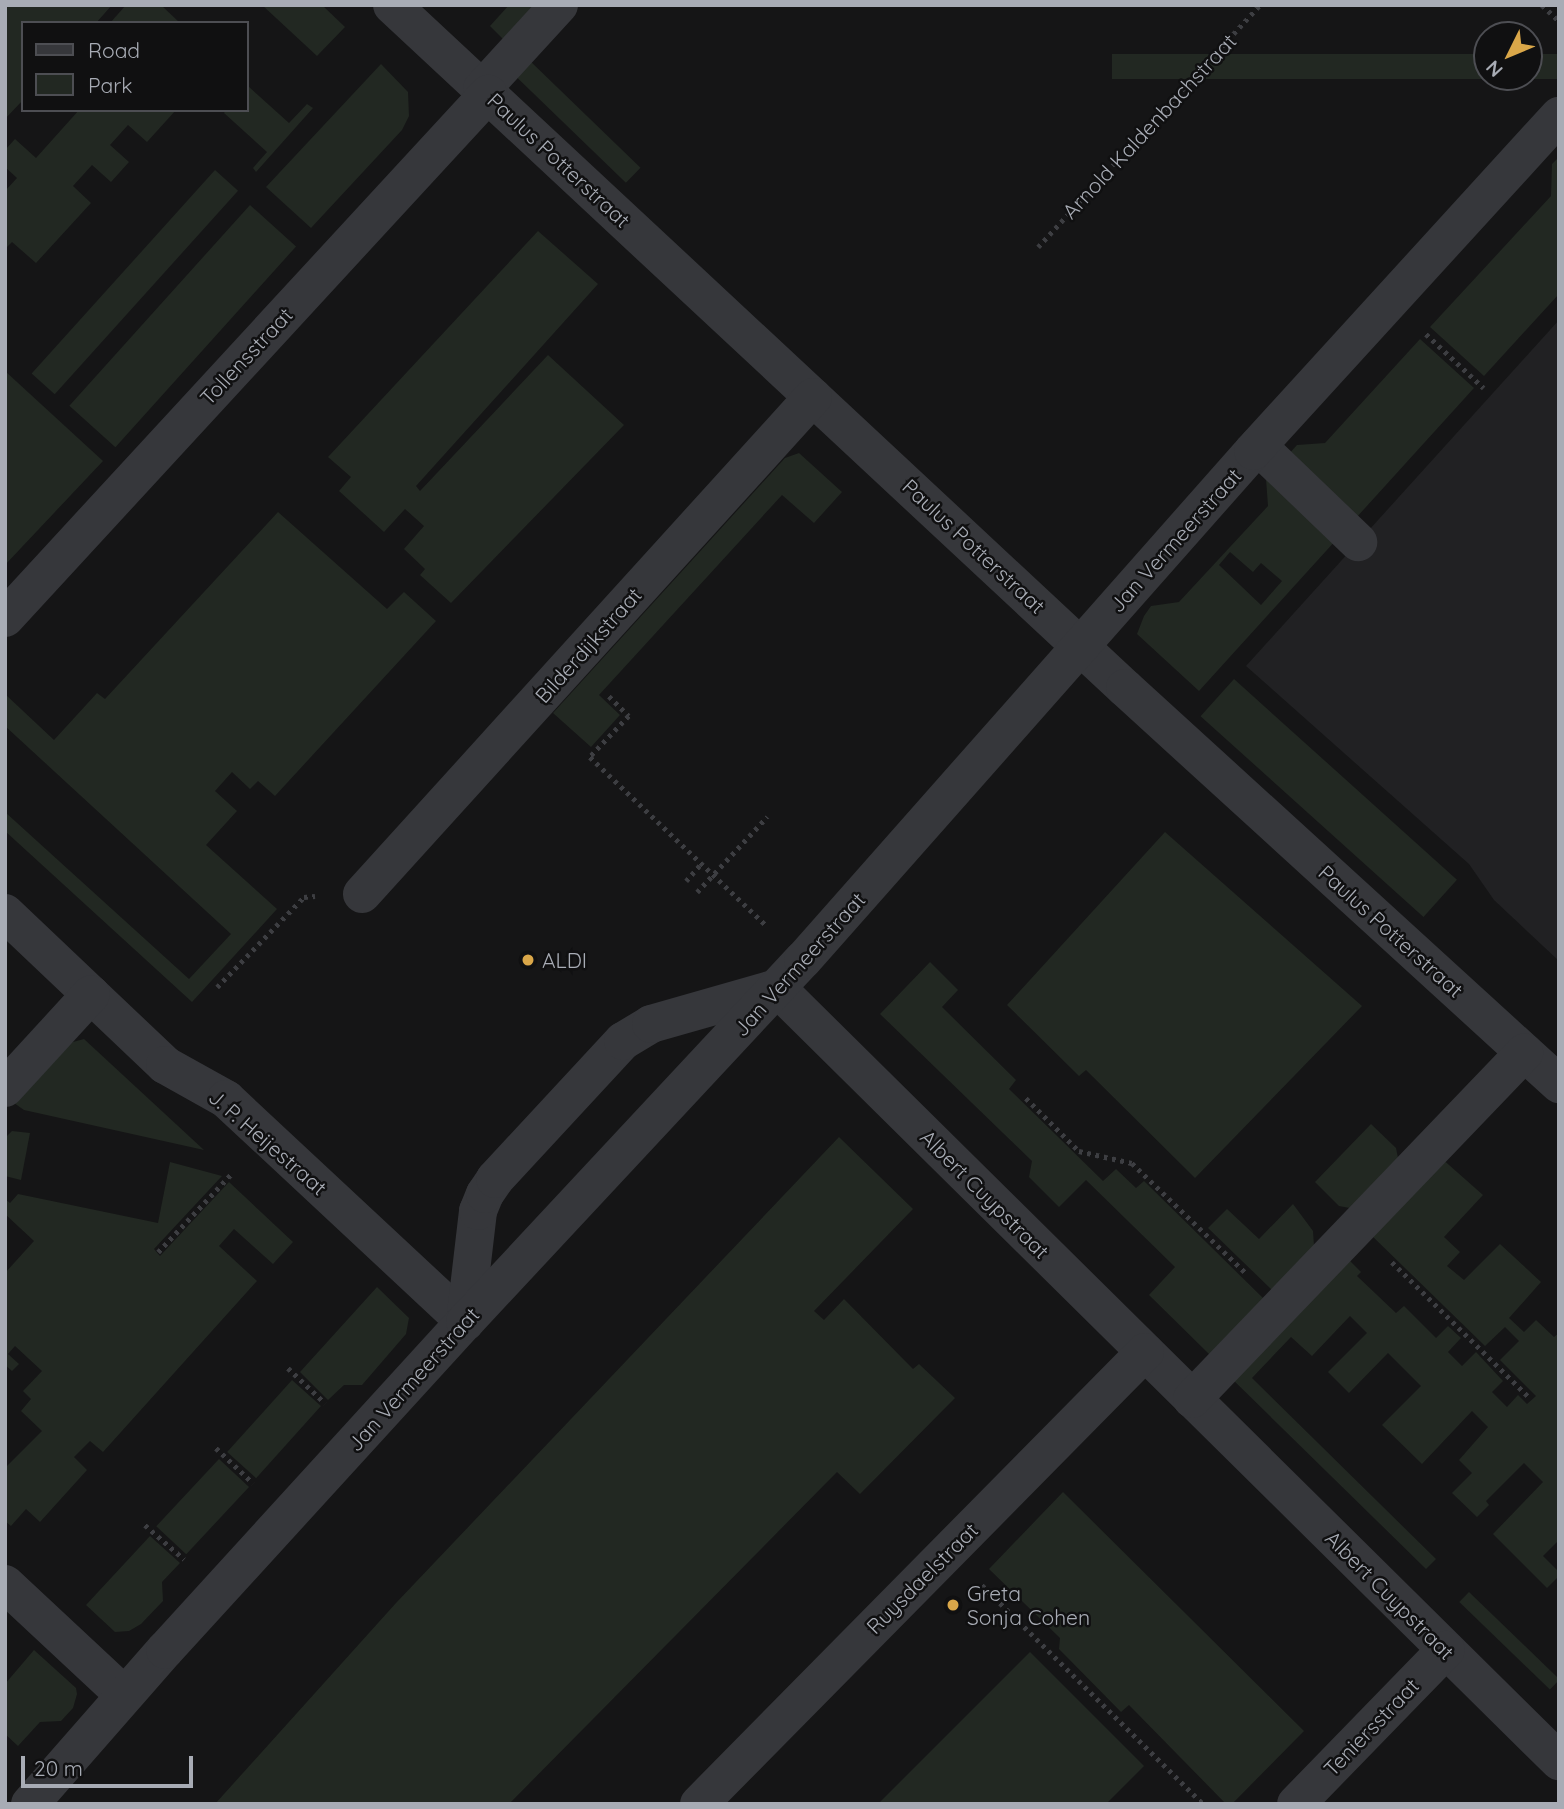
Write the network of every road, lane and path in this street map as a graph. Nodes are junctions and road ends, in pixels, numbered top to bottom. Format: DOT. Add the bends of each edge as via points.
graph roads {
  1 [pos="559,5"];
  2 [pos="1260,5"];
  3 [pos="1542,5"];
  4 [pos="402,8"];
  5 [pos="1559,20"];
  6 [pos="485,91"];
  7 [pos="1559,116"];
  8 [pos="1038,247"];
  9 [pos="1391,301"];
  10 [pos="1484,388"];
  11 [pos="813,397"];
  12 [pos="1258,446"];
  13 [pos="1358,542"];
  14 [pos="5,618"];
  15 [pos="1082,645"];
  16 [pos="629,716"];
  17 [pos="767,817"];
  18 [pos="701,864"];
  19 [pos="713,875"];
  20 [pos="686,881"];
  21 [pos="697,892"];
  22 [pos="362,894"];
  23 [pos="5,913"];
  24 [pos="770,929"];
  25 [pos="217,987"];
  26 [pos="777,988"];
  27 [pos="91,993"];
  28 [pos="1524,1053"];
  29 [pos="1559,1084"];
  30 [pos="5,1088"];
  31 [pos="1026,1098"];
  32 [pos="236,1168"];
  33 [pos="1357,1227"];
  34 [pos="159,1252"];
  35 [pos="1281,1307"];
  36 [pos="464,1322"];
  37 [pos="1145,1352"];
  38 [pos="288,1368"];
  39 [pos="1529,1397"];
  40 [pos="1192,1399"];
  41 [pos="328,1406"];
  42 [pos="216,1448"];
  43 [pos="255,1485"];
  44 [pos="145,1525"];
  45 [pos="186,1561"];
  46 [pos="973,1576"];
  47 [pos="5,1584"];
  48 [pos="1446,1650"];
  49 [pos="124,1695"];
  50 [pos="1559,1761"];
  51 [pos="30,1804"];
  52 [pos="699,1804"];
  53 [pos="1203,1804"];
  54 [pos="1296,1804"];
  1 -- 6 [label="street"];
  2 -- 8 [label="path, Arnold Kaldenbachstraat"];
  3 -- 5 [label="path"];
  4 -- 6 [label="street, Paulus Potterstraat"];
  6 -- 11 [label="street, Paulus Potterstraat"];
  6 -- 14 [label="street, Tollensstraat"];
  7 -- 9 [label="street, Jan Vermeerstraat"];
  9 -- 10 [label="path"];
  9 -- 12 [label="street, Jan Vermeerstraat"];
  11 -- 15 [label="street, Paulus Potterstraat"];
  11 -- 22 [label="street, Bilderdijkstraat"];
  12 -- 13 [label="street"];
  12 -- 15 [label="street, Jan Vermeerstraat"];
  15 -- 26 [label="street, Jan Vermeerstraat"];
  15 -- 28 [label="street, Paulus Potterstraat"];
  16 -- 18 [label="path" via="590,757"];
  17 -- 19 [label="path"];
  18 -- 19 [label="path"];
  18 -- 20 [label="path"];
  19 -- 21 [label="path"];
  19 -- 24 [label="path"];
  22 -- 25 [label="path" via="304,897"];
  23 -- 27 [label="street, J. P. Heijestraat"];
  26 -- 36 [label="street, Jan Vermeerstraat"];
  26 -- 36 [label="street" via="652,1024 623,1041 485,1194 478,1210"];
  26 -- 37 [label="street, Albert Cuypstraat"];
  27 -- 30 [label="street"];
  27 -- 36 [label="street, J. P. Heijestraat" via="165,1065 226,1099"];
  28 -- 29 [label="street, Paulus Potterstraat"];
  28 -- 33 [label="street"];
  31 -- 35 [label="path" via="1079,1151 1132,1163"];
  32 -- 34 [label="path"];
  33 -- 35 [label="street"];
  33 -- 39 [label="path"];
  35 -- 40 [label="street"];
  36 -- 49 [label="street, Jan Vermeerstraat"];
  37 -- 40 [label="street, Albert Cuypstraat"];
  37 -- 52 [label="street, Ruysdaelstraat"];
  38 -- 41 [label="path"];
  40 -- 48 [label="street, Albert Cuypstraat"];
  42 -- 43 [label="path"];
  44 -- 45 [label="path"];
  46 -- 53 [label="path"];
  47 -- 49 [label="street"];
  48 -- 50 [label="street, Albert Cuypstraat"];
  48 -- 54 [label="street, Teniersstraat"];
  49 -- 51 [label="street, Jan Vermeerstraat"];
}
